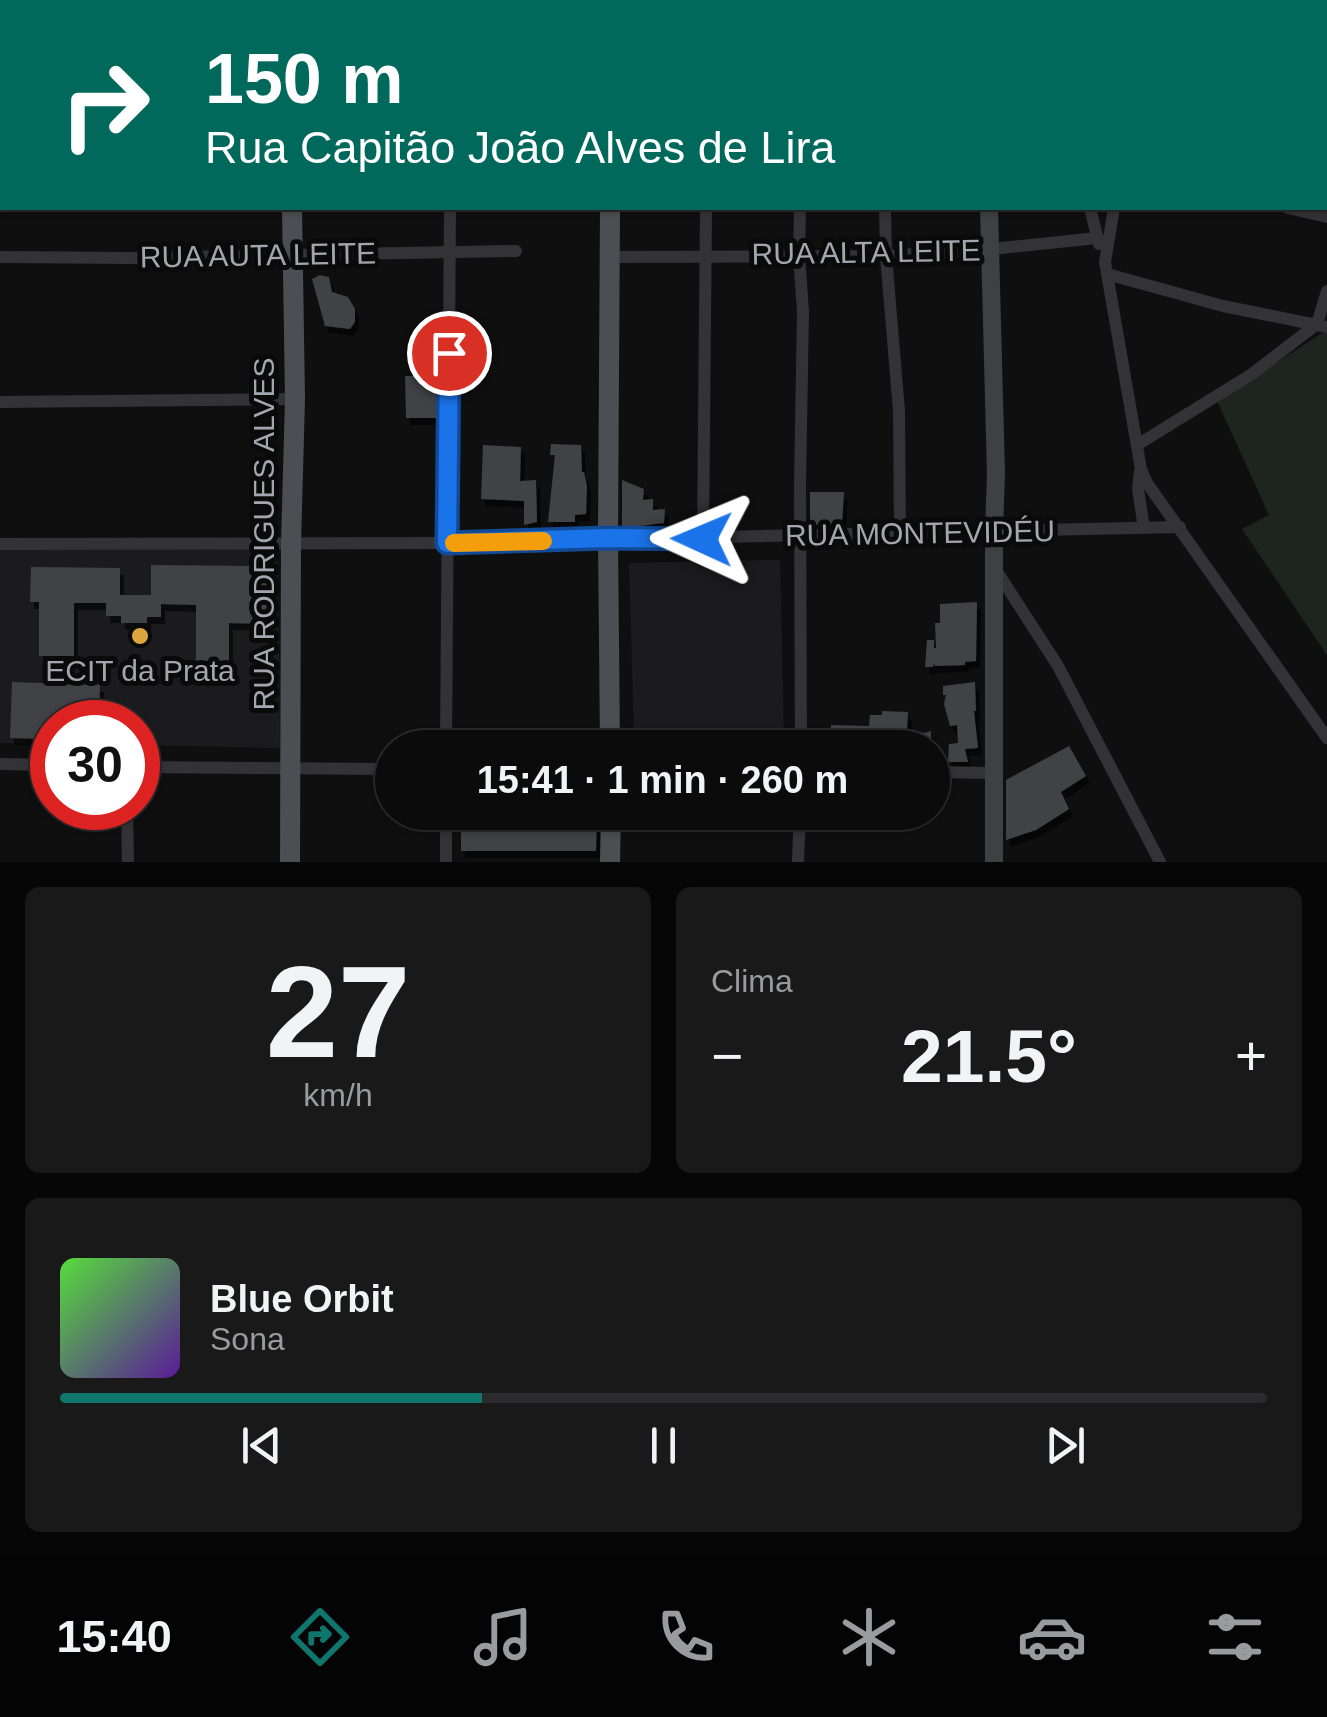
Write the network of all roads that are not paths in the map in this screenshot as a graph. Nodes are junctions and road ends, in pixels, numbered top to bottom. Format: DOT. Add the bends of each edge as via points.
graph roads {
  1 [pos="292,210"];
  2 [pos="450,210"];
  3 [pos="610,210"];
  4 [pos="706,210"];
  5 [pos="800,210"];
  6 [pos="885,210"];
  7 [pos="990,210"];
  8 [pos="1090,210"];
  9 [pos="1114,210"];
  10 [pos="1297,210"];
  11 [pos="1327,217"];
  12 [pos="1097,238"];
  13 [pos="992,249"];
  14 [pos="516,251"];
  15 [pos="450,252"];
  16 [pos="294,255"];
  17 [pos="704,255"];
  18 [pos="799,255"];
  19 [pos="886,256"];
  20 [pos="0,257"];
  21 [pos="609,257"];
  22 [pos="1106,268"];
  23 [pos="1327,291"];
  24 [pos="1322,325"];
  25 [pos="294,399"];
  26 [pos="0,402"];
  27 [pos="1136,445"];
  28 [pos="1141,469"];
  29 [pos="1180,527"];
  30 [pos="1144,528"];
  31 [pos="994,531"];
  32 [pos="900,534"];
  33 [pos="800,536"];
  34 [pos="608,538"];
  35 [pos="702,539"];
  36 [pos="447,543"];
  37 [pos="0,544"];
  38 [pos="291,544"];
  39 [pos="994,568"];
  40 [pos="446,730"];
  41 [pos="610,730"];
  42 [pos="801,730"];
  43 [pos="1327,738"];
  44 [pos="0,764"];
  45 [pos="30,765"];
  46 [pos="160,767"];
  47 [pos="291,768"];
  48 [pos="375,770"];
  49 [pos="950,772"];
  50 [pos="994,773"];
  51 [pos="127,830"];
  52 [pos="446,830"];
  53 [pos="611,830"];
  54 [pos="799,830"];
  55 [pos="128,862"];
  56 [pos="290,862"];
  57 [pos="446,862"];
  58 [pos="610,862"];
  59 [pos="798,862"];
  60 [pos="994,862"];
  61 [pos="1160,862"];
  1 -- 16 [label="main road, RUA RODRIGUES ALVES"];
  2 -- 15 [label="street"];
  3 -- 21 [label="main road"];
  4 -- 17 [label="street"];
  5 -- 18 [label="street"];
  6 -- 19 [label="street"];
  7 -- 13 [label="main road"];
  8 -- 12 [label="street"];
  9 -- 22 [label="street"];
  10 -- 11 [label="street"];
  12 -- 13 [label="street, RUA ALTA LEITE"];
  12 -- 22 [label="street"];
  13 -- 19 [label="street, RUA ALTA LEITE"];
  13 -- 31 [label="main road"];
  14 -- 15 [label="street, RUA AUTA LEITE"];
  15 -- 16 [label="street, RUA AUTA LEITE"];
  15 -- 36 [label="street"];
  16 -- 20 [label="street, RUA AUTA LEITE"];
  16 -- 25 [label="main road, RUA RODRIGUES ALVES"];
  17 -- 18 [label="street, RUA ALTA LEITE"];
  17 -- 21 [label="street, RUA ALTA LEITE"];
  17 -- 35 [label="street"];
  18 -- 19 [label="street, RUA ALTA LEITE"];
  18 -- 33 [label="street"];
  19 -- 32 [label="street"];
  21 -- 34 [label="main road"];
  22 -- 24 [label="street" via="1223,306"];
  22 -- 27 [label="street"];
  23 -- 24 [label="street"];
  24 -- 27 [label="street"];
  25 -- 26 [label="street"];
  25 -- 38 [label="main road, RUA RODRIGUES ALVES"];
  27 -- 28 [label="street"];
  28 -- 29 [label="street"];
  28 -- 30 [label="street"];
  29 -- 30 [label="street, RUA MONTEVIDÉU"];
  29 -- 43 [label="street"];
  30 -- 31 [label="street, RUA MONTEVIDÉU"];
  31 -- 32 [label="street, RUA MONTEVIDÉU"];
  31 -- 39 [label="main road"];
  32 -- 33 [label="street, RUA MONTEVIDÉU"];
  33 -- 35 [label="street, RUA MONTEVIDÉU"];
  33 -- 42 [label="street"];
  34 -- 35 [label="street, RUA MONTEVIDÉU"];
  34 -- 36 [label="street, RUA MONTEVIDÉU"];
  34 -- 41 [label="main road"];
  36 -- 38 [label="street, RUA MONTEVIDÉU"];
  36 -- 40 [label="street"];
  37 -- 38 [label="street, RUA MONTEVIDÉU"];
  38 -- 47 [label="main road, RUA RODRIGUES ALVES"];
  39 -- 50 [label="main road"];
  39 -- 61 [label="street" via="1058,666"];
  44 -- 45 [label="street"];
  46 -- 47 [label="street"];
  47 -- 48 [label="street"];
  47 -- 56 [label="main road, RUA RODRIGUES ALVES"];
  49 -- 50 [label="street"];
  50 -- 60 [label="main road"];
  51 -- 55 [label="street"];
  52 -- 57 [label="street"];
  53 -- 58 [label="main road"];
  54 -- 59 [label="street"];
}
